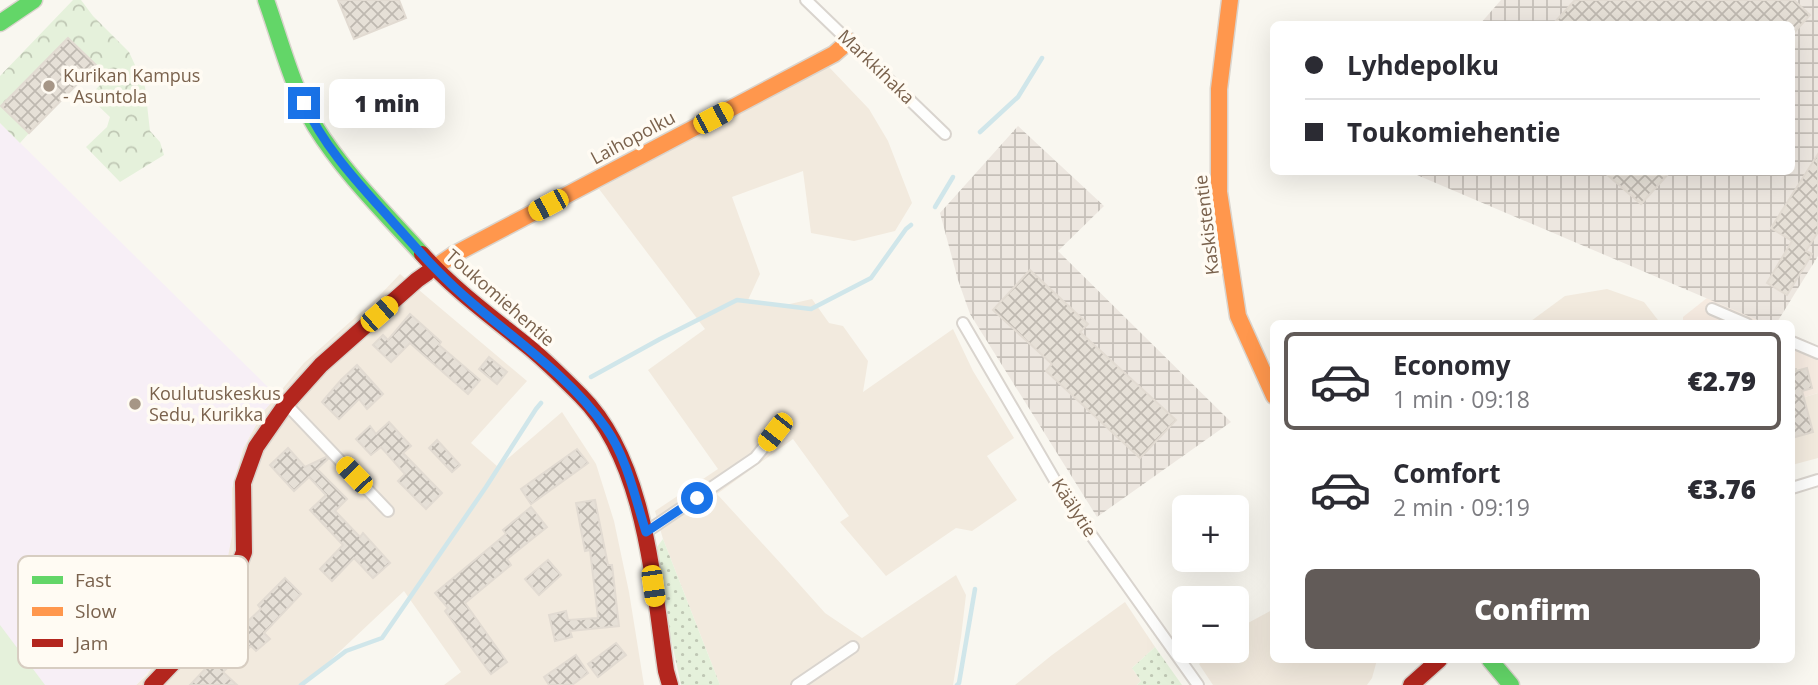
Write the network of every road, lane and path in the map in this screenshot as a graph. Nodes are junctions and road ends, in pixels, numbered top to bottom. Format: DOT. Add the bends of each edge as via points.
graph roads {
  1 [pos="15,0"];
  2 [pos="34,0"];
  3 [pos="266,0"];
  4 [pos="806,0"];
  5 [pos="1230,0"];
  6 [pos="0,21"];
  7 [pos="849,41"];
  8 [pos="946,134"];
  9 [pos="433,267"];
  10 [pos="1712,310"];
  11 [pos="1737,320"];
  12 [pos="963,323"];
  13 [pos="1795,343"];
  14 [pos="1818,353"];
  15 [pos="1270,387"];
  16 [pos="286,404"];
  17 [pos="775,432"];
  18 [pos="1818,480"];
  19 [pos="1795,487"];
  20 [pos="388,511"];
  21 [pos="646,532"];
  22 [pos="242,556"];
  23 [pos="853,647"];
  24 [pos="1436,663"];
  25 [pos="1493,663"];
  26 [pos="168,668"];
  27 [pos="152,685"];
  28 [pos="670,685"];
  29 [pos="797,685"];
  30 [pos="1198,685"];
  31 [pos="1411,685"];
  32 [pos="1511,685"];
  1 -- 6 [label="street"];
  2 -- 6 [label="street"];
  3 -- 9 [label="street, Toukomiehentie" via="314,124 339,161"];
  4 -- 7 [label="street, Markkihaka"];
  5 -- 15 [label="street, Kaskistentie" via="1219,89 1219,192 1238,316"];
  7 -- 8 [label="street, Markkihaka"];
  7 -- 9 [label="street, Laihopolku" via="834,54"];
  9 -- 16 [label="street, Laihopolku" via="321,365"];
  9 -- 21 [label="street, Toukomiehentie" via="583,398 608,431 623,462"];
  10 -- 11 [label="street"];
  12 -- 30 [label="street, Käälytie" via="1067,501"];
  13 -- 14 [label="street"];
  16 -- 20 [label="street"];
  16 -- 22 [label="street, Laihopolku" via="256,447 243,482"];
  17 -- 21 [label="street" via="755,458"];
  18 -- 19 [label="street"];
  21 -- 28 [label="street, Toukomiehentie"];
  23 -- 29 [label="street"];
  24 -- 31 [label="street"];
  25 -- 32 [label="street"];
  26 -- 27 [label="street, Laihopolku"];
}
